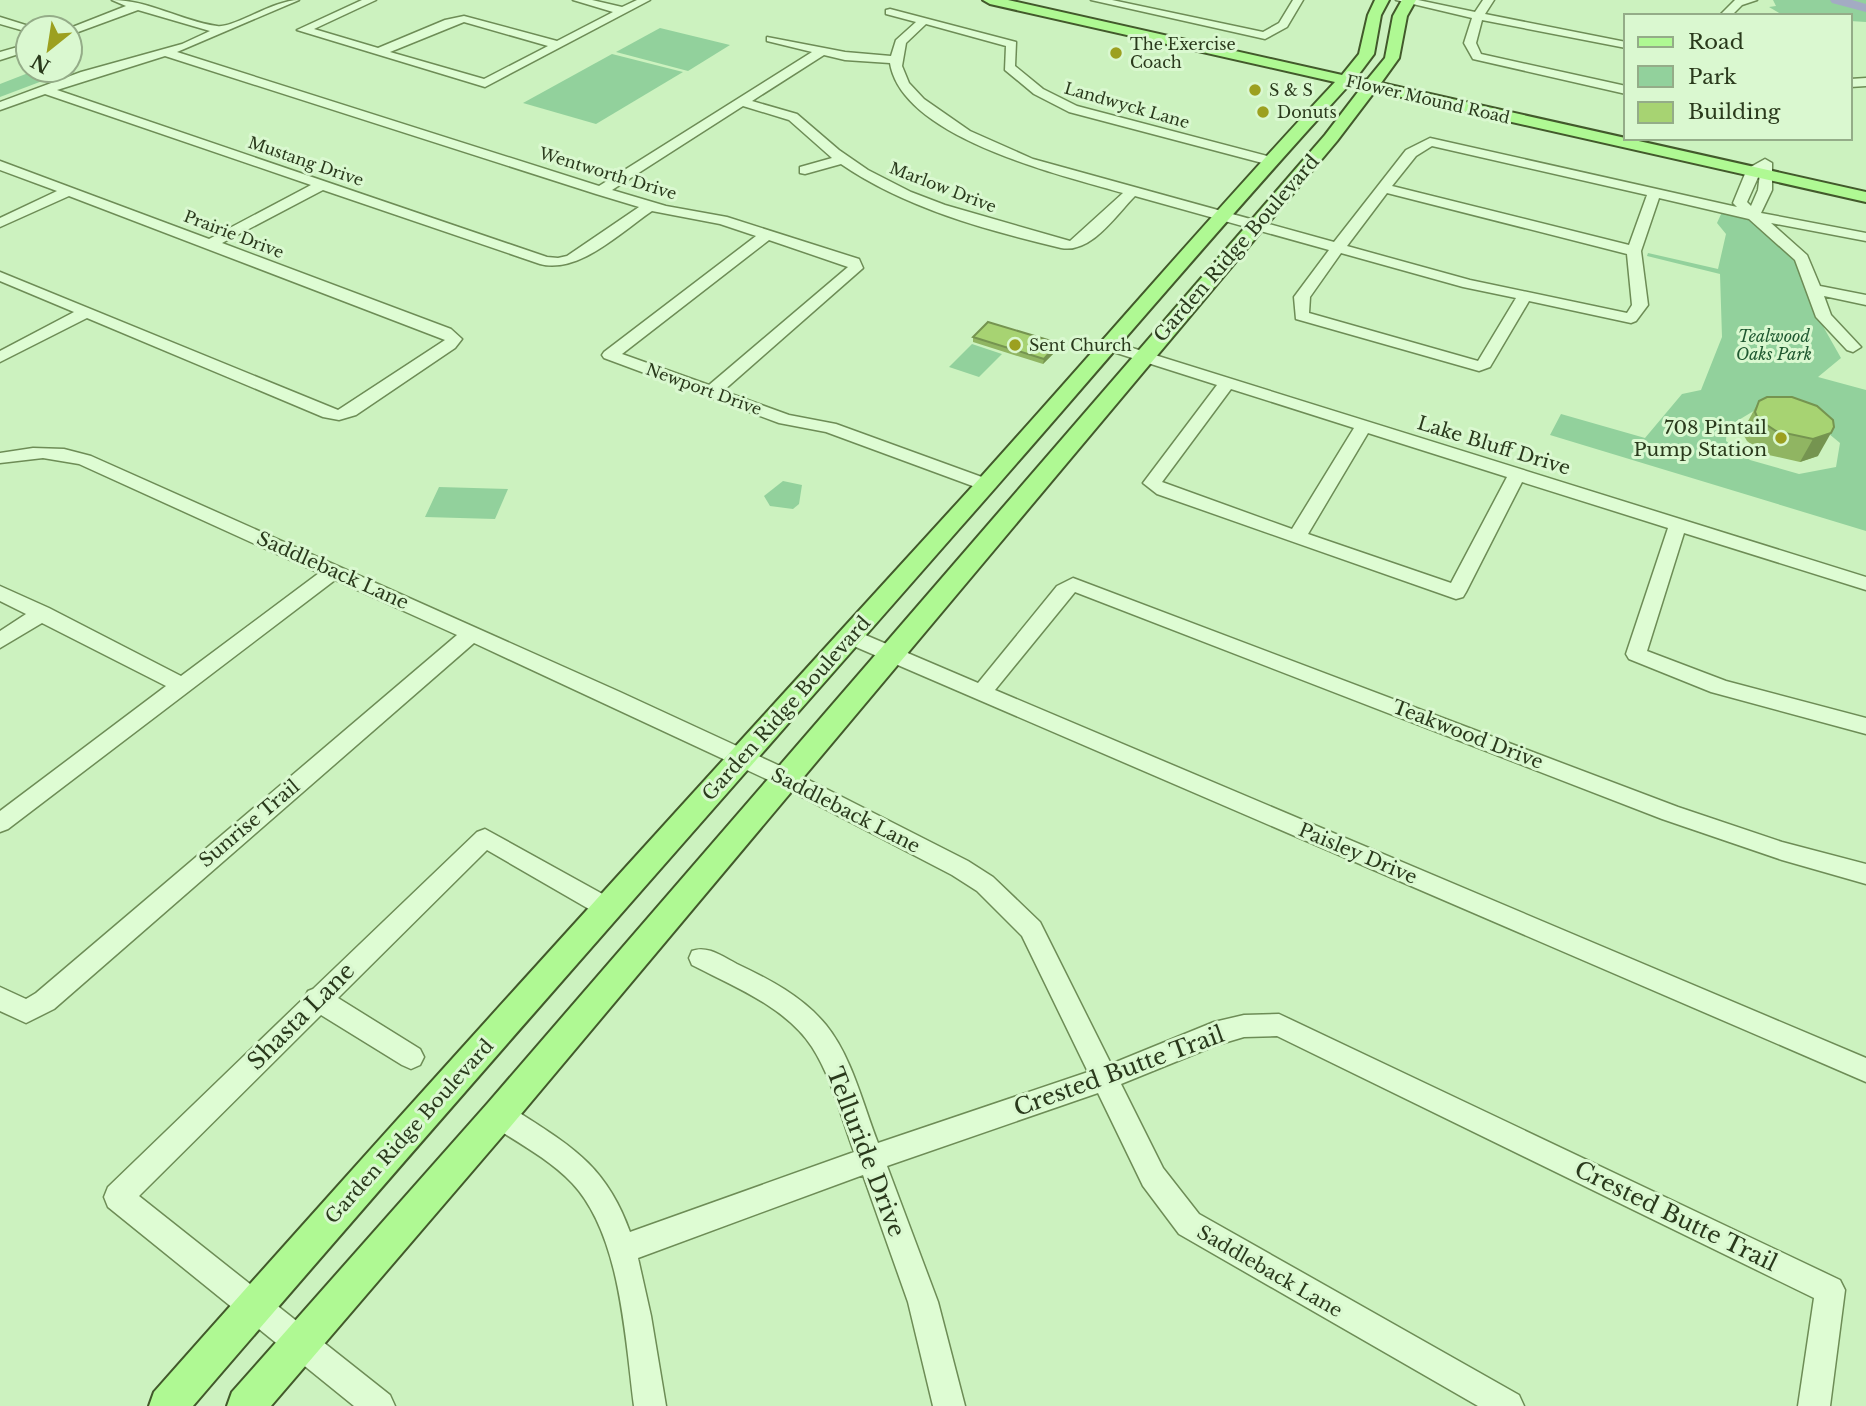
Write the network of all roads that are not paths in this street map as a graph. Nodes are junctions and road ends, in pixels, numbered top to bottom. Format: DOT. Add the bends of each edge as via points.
graph roads {
  1 [pos="117,0"];
  2 [pos="294,0"];
  3 [pos="371,0"];
  4 [pos="578,0"];
  5 [pos="645,0"];
  6 [pos="990,0"];
  7 [pos="1029,0"];
  8 [pos="1096,0"];
  9 [pos="1298,0"];
  10 [pos="1382,0"];
  11 [pos="1401,0"];
  12 [pos="1409,0"];
  13 [pos="1489,0"];
  14 [pos="1752,0"];
  15 [pos="137,6"];
  16 [pos="623,11"];
  17 [pos="890,12"];
  18 [pos="1726,14"];
  19 [pos="1478,15"];
  20 [pos="925,20"];
  21 [pos="84,27"];
  22 [pos="221,31"];
  23 [pos="771,39"];
  24 [pos="559,45"];
  25 [pos="1624,45"];
  26 [pos="822,51"];
  27 [pos="165,52"];
  28 [pos="379,52"];
  29 [pos="896,60"];
  30 [pos="1349,76"];
  31 [pos="1374,81"];
  32 [pos="43,89"];
  33 [pos="1624,90"];
  34 [pos="742,102"];
  35 [pos="0,106"];
  36 [pos="1299,130"];
  37 [pos="1624,132"];
  38 [pos="1331,138"];
  39 [pos="1624,138"];
  40 [pos="1631,140"];
  41 [pos="1659,140"];
  42 [pos="842,159"];
  43 [pos="1270,161"];
  44 [pos="0,165"];
  45 [pos="805,170"];
  46 [pos="1762,170"];
  47 [pos="322,185"];
  48 [pos="1866,186"];
  49 [pos="1383,188"];
  50 [pos="68,191"];
  51 [pos="601,191"];
  52 [pos="1132,191"];
  53 [pos="1655,191"];
  54 [pos="1866,197"];
  55 [pos="650,206"];
  56 [pos="1752,215"];
  57 [pos="1223,216"];
  58 [pos="0,223"];
  59 [pos="1255,225"];
  60 [pos="766,235"];
  61 [pos="1866,237"];
  62 [pos="210,244"];
  63 [pos="1339,248"];
  64 [pos="1634,251"];
  65 [pos="0,276"];
  66 [pos="1815,290"];
  67 [pos="1526,294"];
  68 [pos="1866,300"];
  69 [pos="86,312"];
  70 [pos="1110,346"];
  71 [pos="1853,347"];
  72 [pos="0,357"];
  73 [pos="1142,358"];
  74 [pos="1227,383"];
  75 [pos="710,392"];
  76 [pos="1364,426"];
  77 [pos="0,457"];
  78 [pos="1517,474"];
  79 [pos="984,484"];
  80 [pos="1678,525"];
  81 [pos="939,535"];
  82 [pos="1296,538"];
  83 [pos="978,550"];
  84 [pos="335,570"];
  85 [pos="1866,584"];
  86 [pos="0,593"];
  87 [pos="42,613"];
  88 [pos="473,632"];
  89 [pos="849,636"];
  90 [pos="0,641"];
  91 [pos="891,653"];
  92 [pos="183,685"];
  93 [pos="982,692"];
  94 [pos="1866,726"];
  95 [pos="742,757"];
  96 [pos="785,778"];
  97 [pos="0,822"];
  98 [pos="1866,874"];
  99 [pos="609,909"];
  100 [pos="701,958"];
  101 [pos="0,998"];
  102 [pos="317,999"];
  103 [pos="411,1057"];
  104 [pos="1866,1070"];
  105 [pos="1106,1078"];
  106 [pos="499,1115"];
  107 [pos="871,1159"];
  108 [pos="623,1249"];
  109 [pos="254,1307"];
  110 [pos="299,1343"];
  111 [pos="168,1406"];
  112 [pos="246,1406"];
  113 [pos="379,1406"];
  114 [pos="650,1406"];
  115 [pos="949,1406"];
  116 [pos="1508,1406"];
  117 [pos="1814,1406"];
  1 -- 15 [label="street"];
  2 -- 22 [label="street"];
  3 -- 28 [label="street" via="303,30"];
  4 -- 16 [label="street"];
  5 -- 16 [label="street"];
  6 -- 30 [label="main road, Flower Mound Road"];
  7 -- 30 [label="main road, Flower Mound Road"];
  8 -- 9 [label="street" via="1265,36 1283,25"];
  10 -- 30 [label="main road, Garden Ridge Boulevard" via="1372,17 1369,50"];
  11 -- 12 [label="street"];
  12 -- 19 [label="street"];
  12 -- 31 [label="main road, Garden Ridge Boulevard" via="1400,16 1392,58"];
  13 -- 19 [label="street"];
  14 -- 18 [label="street" via="1739,2"];
  15 -- 21 [label="street"];
  15 -- 22 [label="street"];
  16 -- 24 [label="street"];
  17 -- 20 [label="street, Landwyck Lane"];
  19 -- 25 [label="street"];
  19 -- 33 [label="street" via="1471,47 1477,57"];
  20 -- 29 [label="street" via="905,37"];
  20 -- 43 [label="street, Landwyck Lane" via="1012,44 1009,67 1073,109"];
  22 -- 27 [label="street"];
  23 -- 26 [label="street"];
  24 -- 28 [label="street" via="464,19"];
  24 -- 28 [label="street" via="485,83"];
  26 -- 29 [label="street"];
  26 -- 34 [label="street"];
  27 -- 32 [label="street"];
  27 -- 51 [label="street, Wentworth Drive"];
  29 -- 52 [label="street" via="908,90 975,141 1028,162"];
  30 -- 31 [label="main road, Flower Mound Road"];
  30 -- 36 [label="main road, Garden Ridge Boulevard"];
  31 -- 37 [label="main road, Flower Mound Road"];
  31 -- 38 [label="main road, Garden Ridge Boulevard"];
  31 -- 39 [label="main road, Flower Mound Road"];
  32 -- 35 [label="street"];
  32 -- 47 [label="street, Mustang Drive"];
  34 -- 42 [label="street, Marlow Drive" via="793,117"];
  34 -- 51 [label="street"];
  36 -- 38 [label="main road"];
  36 -- 43 [label="main road, Garden Ridge Boulevard"];
  38 -- 59 [label="main road, Garden Ridge Boulevard"];
  40 -- 46 [label="main road, Flower Mound Road"];
  41 -- 46 [label="main road, Flower Mound Road"];
  42 -- 45 [label="street"];
  42 -- 52 [label="street, Marlow Drive" via="876,180 940,208 1071,246 1080,243"];
  43 -- 57 [label="main road, Garden Ridge Boulevard"];
  44 -- 50 [label="street, Prairie Drive"];
  46 -- 48 [label="main road, Flower Mound Road"];
  46 -- 54 [label="main road, Flower Mound Road"];
  46 -- 56 [label="street" via="1758,207"];
  47 -- 55 [label="street, Mustang Drive" via="559,263 572,260"];
  47 -- 62 [label="street"];
  49 -- 53 [label="street" via="1411,153 1430,142"];
  49 -- 63 [label="street"];
  49 -- 64 [label="street"];
  50 -- 58 [label="street"];
  50 -- 62 [label="street, Prairie Drive"];
  51 -- 55 [label="street, Wentworth Drive"];
  52 -- 57 [label="street"];
  53 -- 56 [label="street"];
  53 -- 64 [label="street"];
  55 -- 60 [label="street, Wentworth Drive" via="722,220"];
  56 -- 61 [label="street"];
  56 -- 66 [label="street" via="1802,258"];
  57 -- 59 [label="street"];
  57 -- 70 [label="main road, Garden Ridge Boulevard"];
  59 -- 63 [label="street"];
  59 -- 73 [label="main road, Garden Ridge Boulevard"];
  60 -- 75 [label="street, Wentworth Drive" via="854,262 856,268"];
  60 -- 75 [label="street, Newport Drive" via="610,355"];
  62 -- 69 [label="street, Prairie Drive" via="454,339 339,415"];
  63 -- 67 [label="street" via="1468,284"];
  63 -- 67 [label="street" via="1302,297 1301,316 1474,366 1483,364"];
  64 -- 67 [label="street" via="1640,305 1631,318"];
  65 -- 69 [label="street"];
  66 -- 68 [label="street"];
  66 -- 71 [label="street" via="1824,317"];
  69 -- 72 [label="street"];
  70 -- 73 [label="street, Lake Bluff Drive"];
  70 -- 79 [label="main road, Garden Ridge Boulevard"];
  73 -- 74 [label="street, Lake Bluff Drive"];
  73 -- 83 [label="main road, Garden Ridge Boulevard"];
  74 -- 76 [label="street, Lake Bluff Drive"];
  74 -- 82 [label="street" via="1152,483"];
  75 -- 79 [label="street, Newport Drive" via="785,419 830,428"];
  76 -- 78 [label="street, Lake Bluff Drive"];
  76 -- 82 [label="street"];
  77 -- 84 [label="street, Saddleback Lane" via="68,454"];
  78 -- 80 [label="street, Lake Bluff Drive"];
  78 -- 82 [label="street" via="1456,592"];
  79 -- 81 [label="main road, Garden Ridge Boulevard"];
  80 -- 85 [label="street, Lake Bluff Drive"];
  80 -- 94 [label="street" via="1636,654 1745,694"];
  81 -- 83 [label="main road"];
  81 -- 89 [label="main road, Garden Ridge Boulevard"];
  83 -- 91 [label="main road, Garden Ridge Boulevard"];
  84 -- 88 [label="street, Saddleback Lane"];
  84 -- 92 [label="street"];
  86 -- 87 [label="street"];
  87 -- 90 [label="street"];
  87 -- 92 [label="street"];
  88 -- 95 [label="street, Saddleback Lane"];
  88 -- 101 [label="street, Sunrise Trail" via="45,1001 26,1012"];
  89 -- 91 [label="street, Paisley Drive"];
  89 -- 95 [label="main road, Garden Ridge Boulevard"];
  91 -- 93 [label="street, Paisley Drive"];
  91 -- 96 [label="main road, Garden Ridge Boulevard"];
  92 -- 97 [label="street"];
  93 -- 98 [label="street, Teakwood Drive" via="1073,584 1670,813"];
  93 -- 104 [label="street, Paisley Drive"];
  95 -- 96 [label="street, Saddleback Lane"];
  95 -- 99 [label="main road, Garden Ridge Boulevard"];
  96 -- 105 [label="street, Saddleback Lane" via="960,868 1008,904 1031,929"];
  96 -- 106 [label="main road, Garden Ridge Boulevard"];
  99 -- 102 [label="street, Shasta Lane" via="485,838"];
  99 -- 109 [label="main road, Garden Ridge Boulevard"];
  100 -- 107 [label="street, Telluride Drive" via="788,1005 818,1034"];
  102 -- 103 [label="street"];
  102 -- 109 [label="street, Shasta Lane" via="118,1197"];
  105 -- 107 [label="street, Crested Butte Trail"];
  105 -- 116 [label="street, Saddleback Lane" via="1153,1177 1189,1224"];
  105 -- 117 [label="street, Crested Butte Trail" via="1214,1034 1244,1026 1279,1025 1830,1290"];
  106 -- 108 [label="street" via="582,1174 607,1208"];
  106 -- 110 [label="main road, Garden Ridge Boulevard"];
  107 -- 108 [label="street, Crested Butte Trail"];
  107 -- 115 [label="street, Telluride Drive" via="922,1300"];
  108 -- 114 [label="street"];
  109 -- 110 [label="street"];
  109 -- 111 [label="main road, Garden Ridge Boulevard"];
  110 -- 112 [label="main road, Garden Ridge Boulevard"];
  110 -- 113 [label="street"];
}
